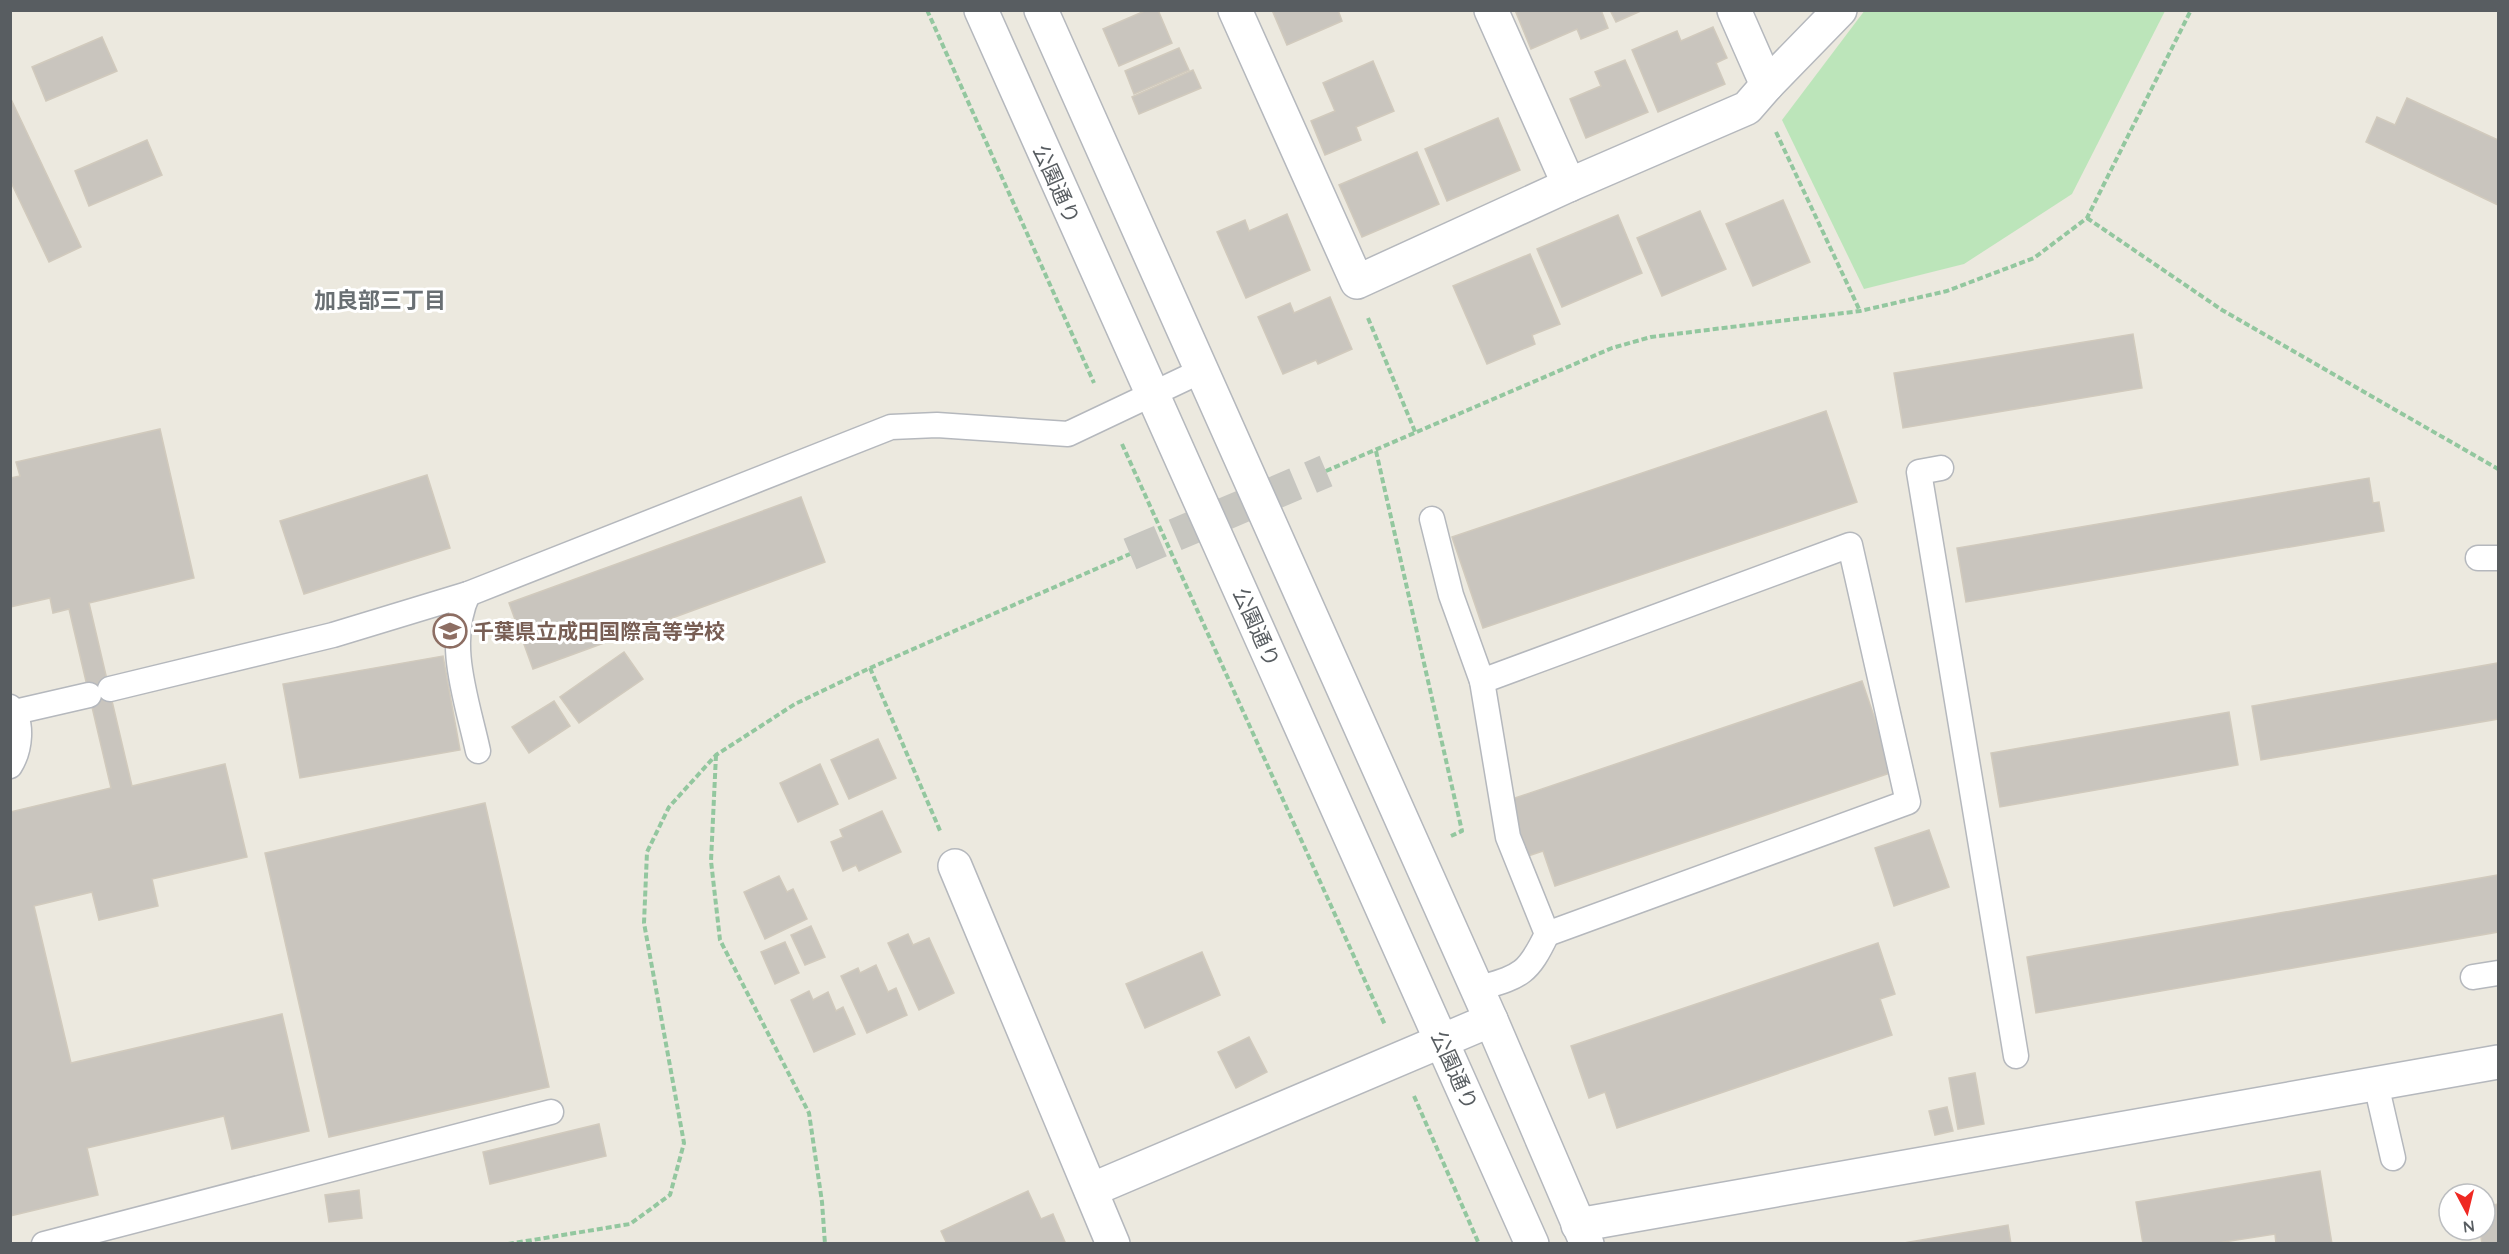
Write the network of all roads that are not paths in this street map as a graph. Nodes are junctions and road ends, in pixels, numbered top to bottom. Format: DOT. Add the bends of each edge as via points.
graph roads {
  1 [pos="981,10"];
  2 [pos="1041,10"];
  3 [pos="1235,10"];
  4 [pos="1491,10"];
  5 [pos="1734,10"];
  6 [pos="1840,10"];
  7 [pos="1763,90"];
  8 [pos="1569,185"];
  9 [pos="1202,371"];
  10 [pos="1154,394"];
  11 [pos="1941,468"];
  12 [pos="1432,519"];
  13 [pos="468,594"];
  14 [pos="1482,681"];
  15 [pos="13,710"];
  16 [pos="478,751"];
  17 [pos="10,766"];
  18 [pos="955,866"];
  19 [pos="1547,934"];
  20 [pos="2499,973"];
  21 [pos="2473,977"];
  22 [pos="1477,989"];
  23 [pos="1491,1020"];
  24 [pos="1442,1041"];
  25 [pos="2016,1056"];
  26 [pos="2499,1062"];
  27 [pos="2376,1084"];
  28 [pos="551,1112"];
  29 [pos="2393,1158"];
  30 [pos="1091,1190"];
  31 [pos="1583,1234"];
  32 [pos="44,1244"];
  33 [pos="1113,1244"];
  34 [pos="1532,1244"];
  1 -- 10 [label="street, 公園通り"];
  2 -- 9 [label="street"];
  3 -- 8 [label="street" via="1358,282"];
  4 -- 8 [label="street"];
  5 -- 7 [label="street"];
  6 -- 7 [label="street"];
  7 -- 8 [label="street" via="1747,108"];
  9 -- 10 [label="lane"];
  9 -- 22 [label="street"];
  10 -- 13 [label="lane" via="1068,434 937,425 891,427"];
  10 -- 24 [label="street, 公園通り"];
  11 -- 25 [label="lane" via="1918,472"];
  12 -- 14 [label="lane" via="1451,595"];
  13 -- 15 [label="lane" via="333,635"];
  13 -- 16 [label="lane" via="460,609 456,650"];
  14 -- 19 [label="lane" via="1508,837"];
  14 -- 19 [label="lane" via="1850,545 1908,802"];
  15 -- 17 [label="lane" via="20,740"];
  18 -- 30 [label="street"];
  19 -- 22 [label="lane" via="1534,962 1517,977"];
  20 -- 21 [label="lane"];
  22 -- 23 [label="street"];
  23 -- 24 [label="street"];
  23 -- 31 [label="street"];
  24 -- 30 [label="street"];
  24 -- 34 [label="street, 公園通り"];
  26 -- 27 [label="street"];
  27 -- 29 [label="lane"];
  27 -- 31 [label="street"];
  28 -- 32 [label="lane"];
  30 -- 33 [label="street"];
}
